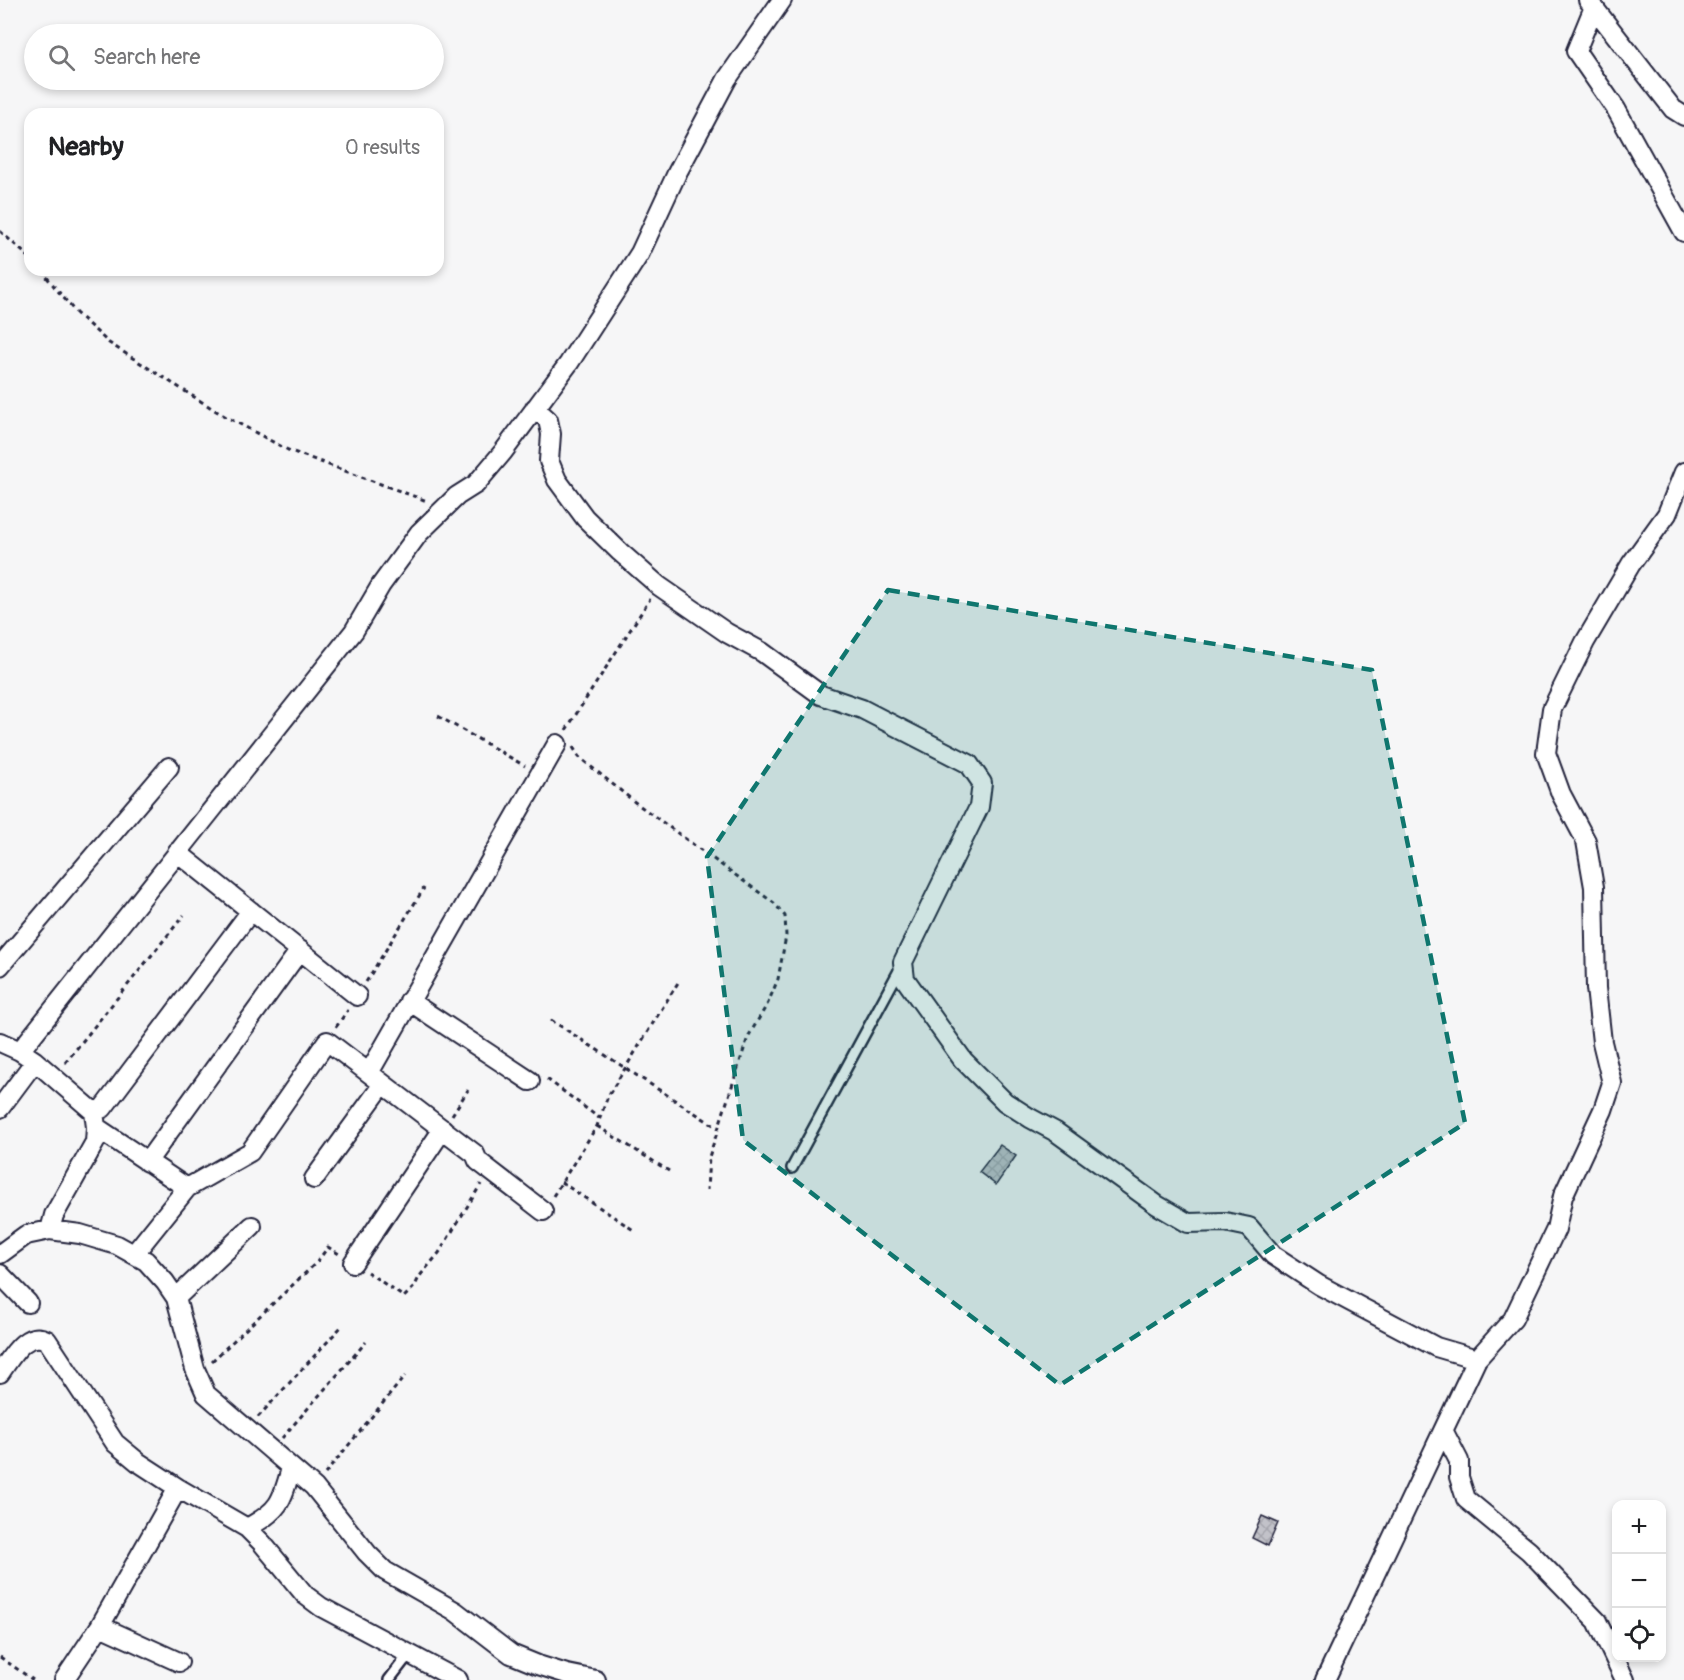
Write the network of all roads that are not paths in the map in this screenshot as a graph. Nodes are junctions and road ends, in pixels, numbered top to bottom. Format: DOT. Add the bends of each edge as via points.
graph roads {
  1 [pos="782,0"];
  2 [pos="1591,4"];
  3 [pos="1684,116"];
  4 [pos="1684,232"];
  5 [pos="535,408"];
  6 [pos="1684,472"];
  7 [pos="565,738"];
  8 [pos="169,767"];
  9 [pos="177,852"];
  10 [pos="251,911"];
  11 [pos="300,950"];
  12 [pos="903,962"];
  13 [pos="0,966"];
  14 [pos="357,996"];
  15 [pos="409,1001"];
  16 [pos="0,1042"];
  17 [pos="20,1051"];
  18 [pos="35,1061"];
  19 [pos="369,1073"];
  20 [pos="530,1081"];
  21 [pos="383,1084"];
  22 [pos="0,1108"];
  23 [pos="95,1120"];
  24 [pos="443,1130"];
  25 [pos="147,1162"];
  26 [pos="792,1168"];
  27 [pos="314,1179"];
  28 [pos="187,1188"];
  29 [pos="543,1211"];
  30 [pos="252,1226"];
  31 [pos="50,1230"];
  32 [pos="0,1254"];
  33 [pos="134,1254"];
  34 [pos="353,1263"];
  35 [pos="0,1274"];
  36 [pos="176,1298"];
  37 [pos="28,1303"];
  38 [pos="1477,1359"];
  39 [pos="0,1372"];
  40 [pos="1444,1432"];
  41 [pos="291,1467"];
  42 [pos="178,1488"];
  43 [pos="247,1528"];
  44 [pos="100,1626"];
  45 [pos="409,1654"];
  46 [pos="179,1662"];
  47 [pos="64,1680"];
  48 [pos="389,1680"];
  49 [pos="458,1680"];
  50 [pos="596,1680"];
  51 [pos="1324,1680"];
  52 [pos="1625,1680"];
  1 -- 5 [label="street" via="701,124 640,253"];
  2 -- 3 [label="street" via="1673,109"];
  2 -- 4 [label="street" via="1576,51 1616,109"];
  5 -- 9 [label="street" via="476,484 457,496 419,533 354,631"];
  5 -- 12 [label="street" via="548,420 549,461 557,480 585,518 659,586 821,695 862,709 969,764 982,783 979,807"];
  6 -- 38 [label="street" via="1668,514 1631,564 1552,709 1546,753 1561,794 1586,841 1594,887 1596,988 1602,1042 1612,1083 1563,1196 1556,1229 1513,1318"];
  7 -- 15 [label="street" via="539,775"];
  8 -- 13 [label="street"];
  9 -- 10 [label="street"];
  9 -- 17 [label="street"];
  10 -- 11 [label="street"];
  10 -- 23 [label="street"];
  11 -- 14 [label="street"];
  11 -- 25 [label="street"];
  12 -- 26 [label="lane"];
  12 -- 38 [label="street" via="905,979 963,1060 1005,1102 1056,1132 1188,1223 1225,1222 1249,1227 1273,1255 1318,1285 1436,1347"];
  15 -- 19 [label="street"];
  15 -- 20 [label="street"];
  16 -- 17 [label="street"];
  17 -- 18 [label="street"];
  18 -- 22 [label="street"];
  18 -- 23 [label="street"];
  19 -- 21 [label="street"];
  19 -- 28 [label="street" via="327,1041 250,1152"];
  21 -- 24 [label="street"];
  21 -- 27 [label="street"];
  23 -- 25 [label="street"];
  23 -- 31 [label="street" via="95,1142 54,1215"];
  24 -- 29 [label="street"];
  24 -- 34 [label="street"];
  25 -- 28 [label="street"];
  28 -- 33 [label="street"];
  30 -- 36 [label="street"];
  31 -- 32 [label="street" via="26,1235"];
  31 -- 33 [label="street" via="80,1234"];
  33 -- 36 [label="street" via="146,1261"];
  35 -- 37 [label="street"];
  36 -- 41 [label="street" via="206,1394"];
  38 -- 40 [label="street"];
  39 -- 42 [label="street" via="27,1340 47,1340 115,1443"];
  40 -- 51 [label="street"];
  40 -- 52 [label="street" via="1459,1461 1466,1498 1529,1551 1597,1621"];
  41 -- 43 [label="street" via="279,1505"];
  41 -- 50 [label="street" via="385,1571 455,1611 511,1654"];
  42 -- 43 [label="street"];
  42 -- 44 [label="street"];
  43 -- 45 [label="street" via="305,1595"];
  44 -- 46 [label="street"];
  44 -- 47 [label="street"];
  45 -- 48 [label="lane"];
  45 -- 49 [label="street"];
}
